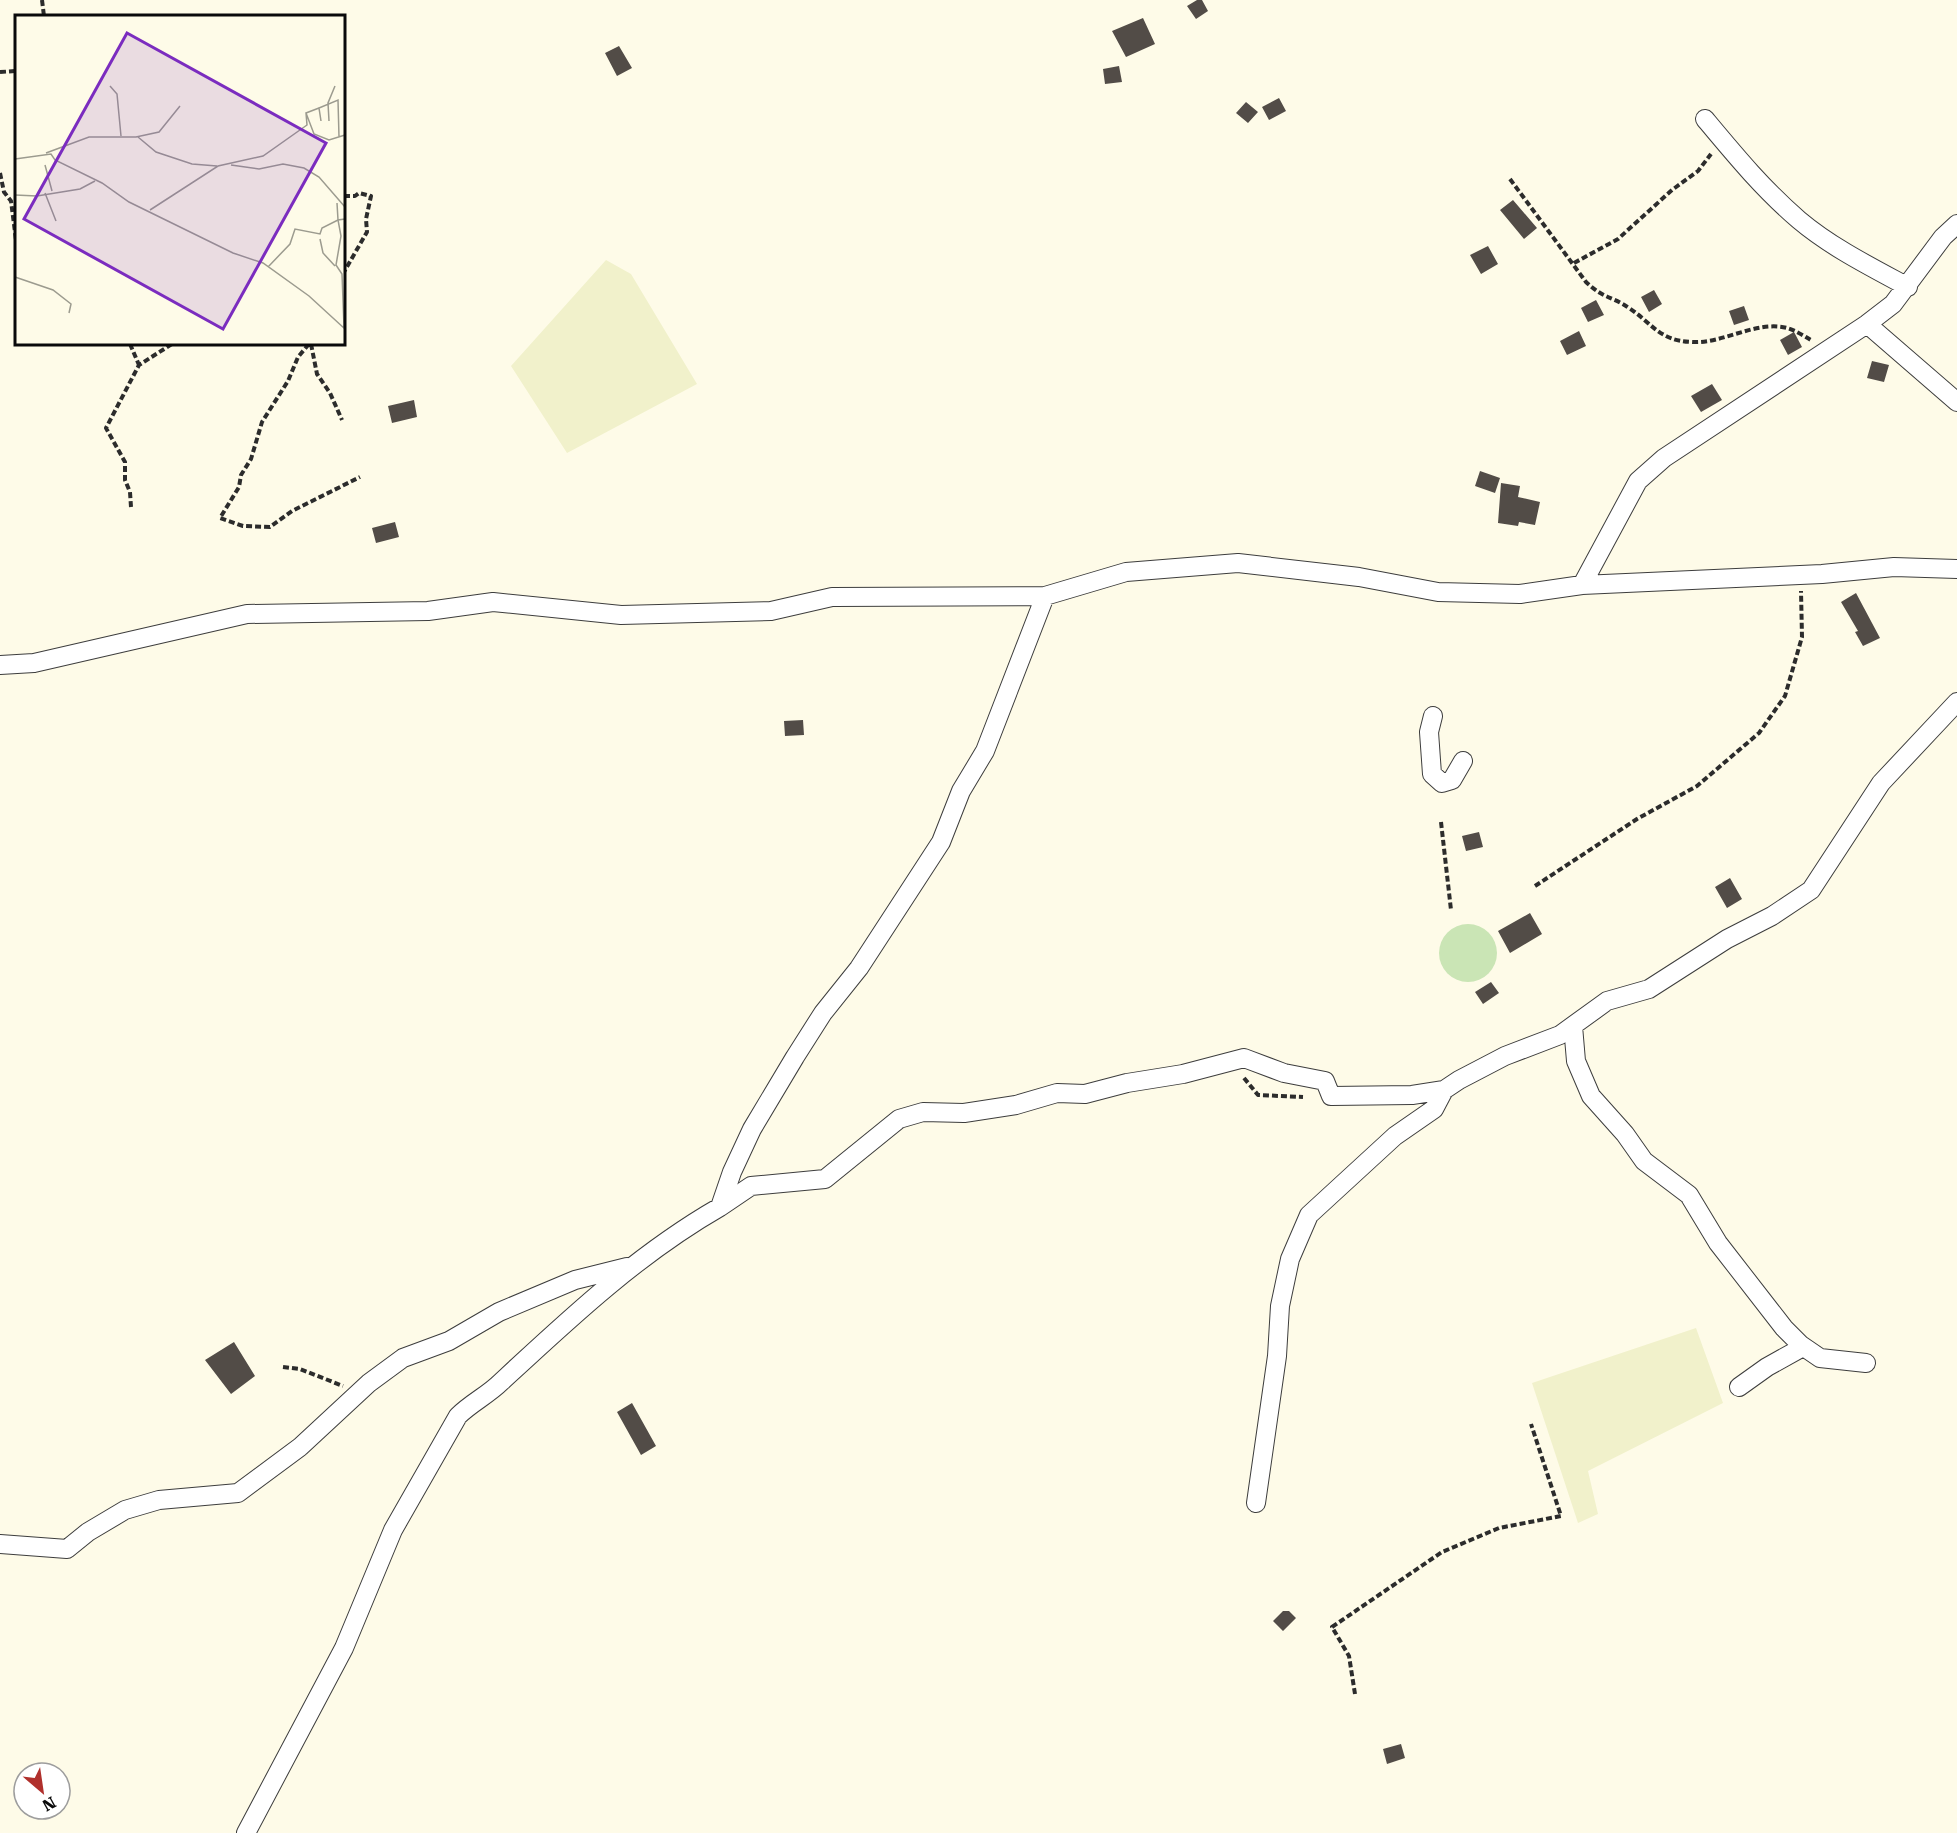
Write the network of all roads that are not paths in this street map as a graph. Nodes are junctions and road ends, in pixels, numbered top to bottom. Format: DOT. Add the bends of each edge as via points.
graph roads {
  1 [pos="1705,119"];
  2 [pos="1957,224"];
  3 [pos="1908,287"];
  4 [pos="1867,324"];
  5 [pos="1957,402"];
  6 [pos="1957,569"];
  7 [pos="1582,585"];
  8 [pos="1045,596"];
  9 [pos="0,665"];
  10 [pos="1957,702"];
  11 [pos="1433,716"];
  12 [pos="1463,761"];
  13 [pos="1569,1035"];
  14 [pos="1444,1090"];
  15 [pos="720,1207"];
  16 [pos="631,1266"];
  17 [pos="1803,1347"];
  18 [pos="1866,1363"];
  19 [pos="1739,1387"];
  20 [pos="1256,1503"];
  21 [pos="0,1544"];
  22 [pos="246,1833"];
  1 -- 3 [label="street" via="1754,178 1800,221"];
  2 -- 3 [label="street" via="1943,237"];
  3 -- 4 [label="street"];
  4 -- 5 [label="street"];
  4 -- 7 [label="street" via="1664,458 1638,481"];
  6 -- 7 [label="street" via="1894,567"];
  7 -- 8 [label="street" via="1520,594 1438,592 1359,577 1238,563 1126,572"];
  8 -- 9 [label="street" via="832,597 771,611 621,615 493,602 428,611 247,614 34,663"];
  8 -- 15 [label="street" via="985,751 961,791 941,842 795,1057 752,1129"];
  10 -- 13 [label="street" via="1881,783 1812,890 1649,988 1607,1001"];
  11 -- 12 [label="street" via="1432,774 1442,783 1452,780"];
  13 -- 14 [label="street" via="1505,1056"];
  13 -- 17 [label="street" via="1591,1096 1644,1161 1689,1195 1741,1273"];
  14 -- 15 [label="street" via="1413,1095 1331,1096 1325,1081 1284,1073 1244,1058 1085,1094 1057,1093 1016,1105 964,1113 923,1112 898,1119 825,1179 751,1186"];
  14 -- 20 [label="street" via="1434,1109 1395,1136 1309,1215 1290,1259 1280,1306 1277,1356"];
  15 -- 16 [label="street" via="675,1233"];
  16 -- 21 [label="street" via="575,1280 499,1312 449,1341 403,1358 300,1447 238,1493 159,1500 125,1510 67,1549"];
  16 -- 22 [label="street" via="500,1384 458,1416 393,1530 344,1648"];
  17 -- 18 [label="street" via="1820,1358"];
  17 -- 19 [label="street"];
}
